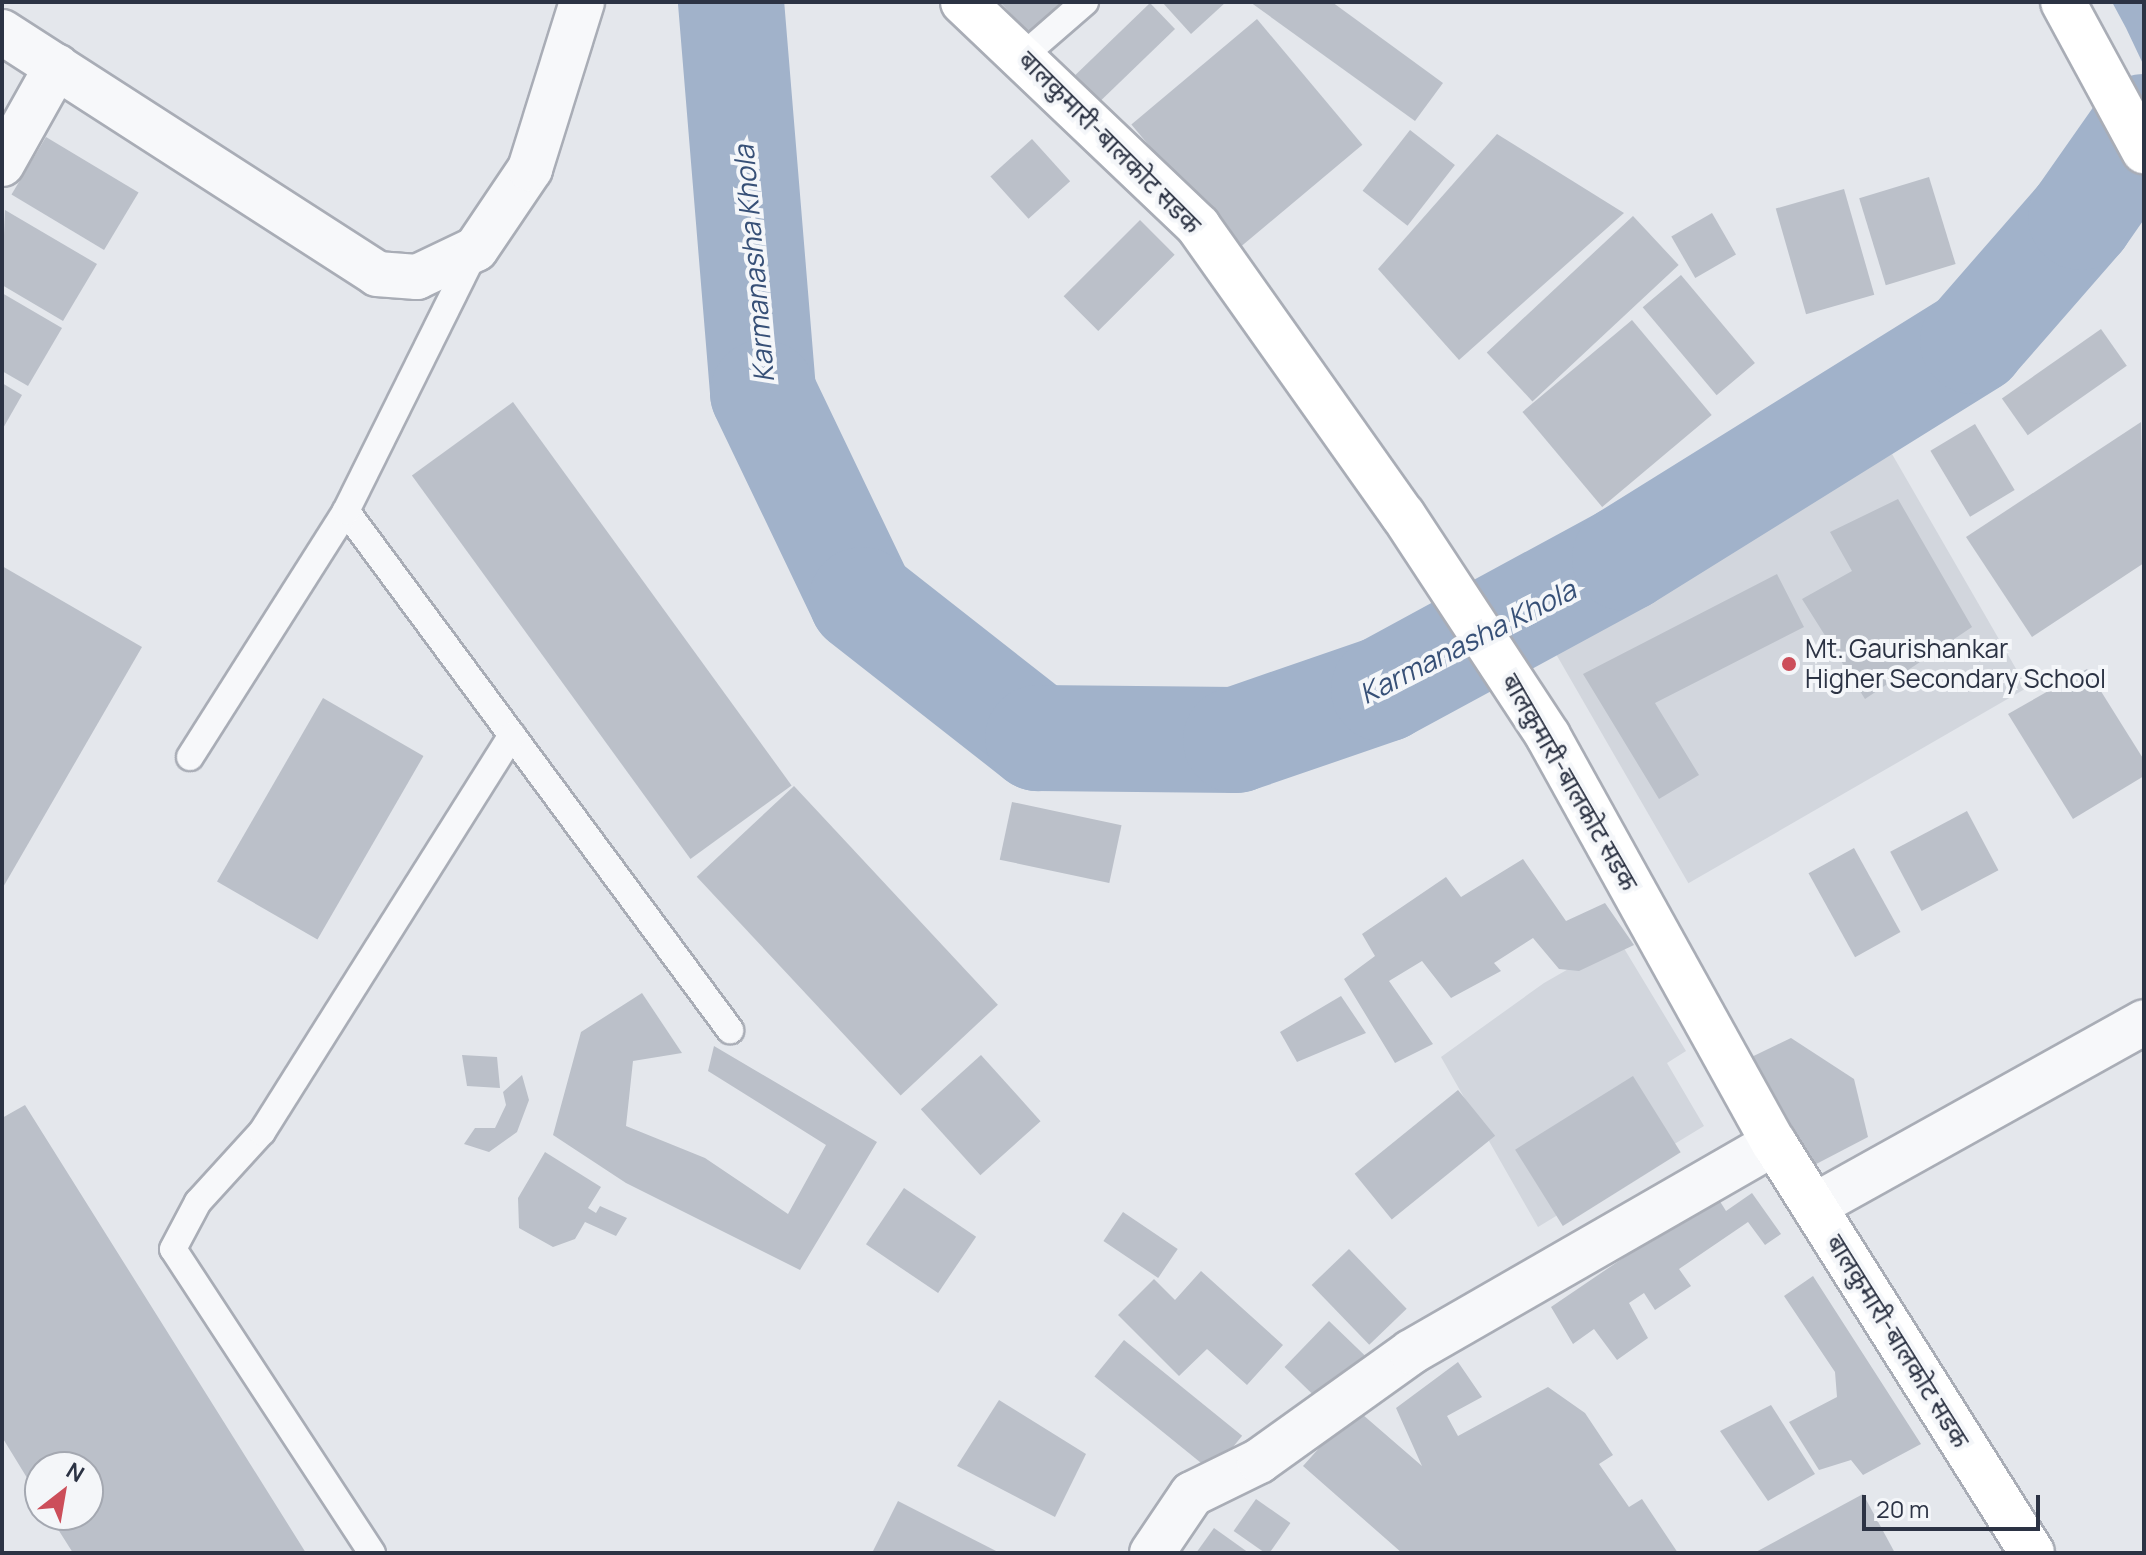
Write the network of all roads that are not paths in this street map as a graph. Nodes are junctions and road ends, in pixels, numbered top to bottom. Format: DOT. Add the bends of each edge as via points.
graph roads {
  1 [pos="582,2"];
  2 [pos="963,2"];
  3 [pos="1085,2"];
  4 [pos="2063,2"];
  5 [pos="2,32"];
  6 [pos="1024,55"];
  7 [pos="57,66"];
  8 [pos="2144,151"];
  9 [pos="2,164"];
  10 [pos="476,249"];
  11 [pos="346,511"];
  12 [pos="512,735"];
  13 [pos="190,757"];
  14 [pos="2144,1022"];
  15 [pos="730,1030"];
  16 [pos="1774,1143"];
  17 [pos="1814,1206"];
  18 [pos="372,1553"];
  19 [pos="1152,1553"];
  20 [pos="2032,1553"];
  1 -- 10 [label="street" via="530,169"];
  2 -- 6 [label="street, बालकुमारी-बालकोट सडक"];
  3 -- 6 [label="lane"];
  4 -- 8 [label="street"];
  5 -- 7 [label="street"];
  6 -- 16 [label="street, बालकुमारी-बालकोट सडक" via="1198,226 1403,515 1548,736"];
  7 -- 9 [label="street"];
  7 -- 10 [label="street" via="377,274 417,277"];
  10 -- 11 [label="lane"];
  11 -- 12 [label="lane"];
  11 -- 13 [label="lane"];
  12 -- 15 [label="lane"];
  12 -- 18 [label="lane" via="262,1132 198,1202 173,1249"];
  14 -- 17 [label="street"];
  16 -- 17 [label="street, बालकुमारी-बालकोट सडक"];
  16 -- 19 [label="street" via="1411,1352 1259,1461 1192,1494"];
  17 -- 20 [label="street, बालकुमारी-बालकोट सडक"];
}
